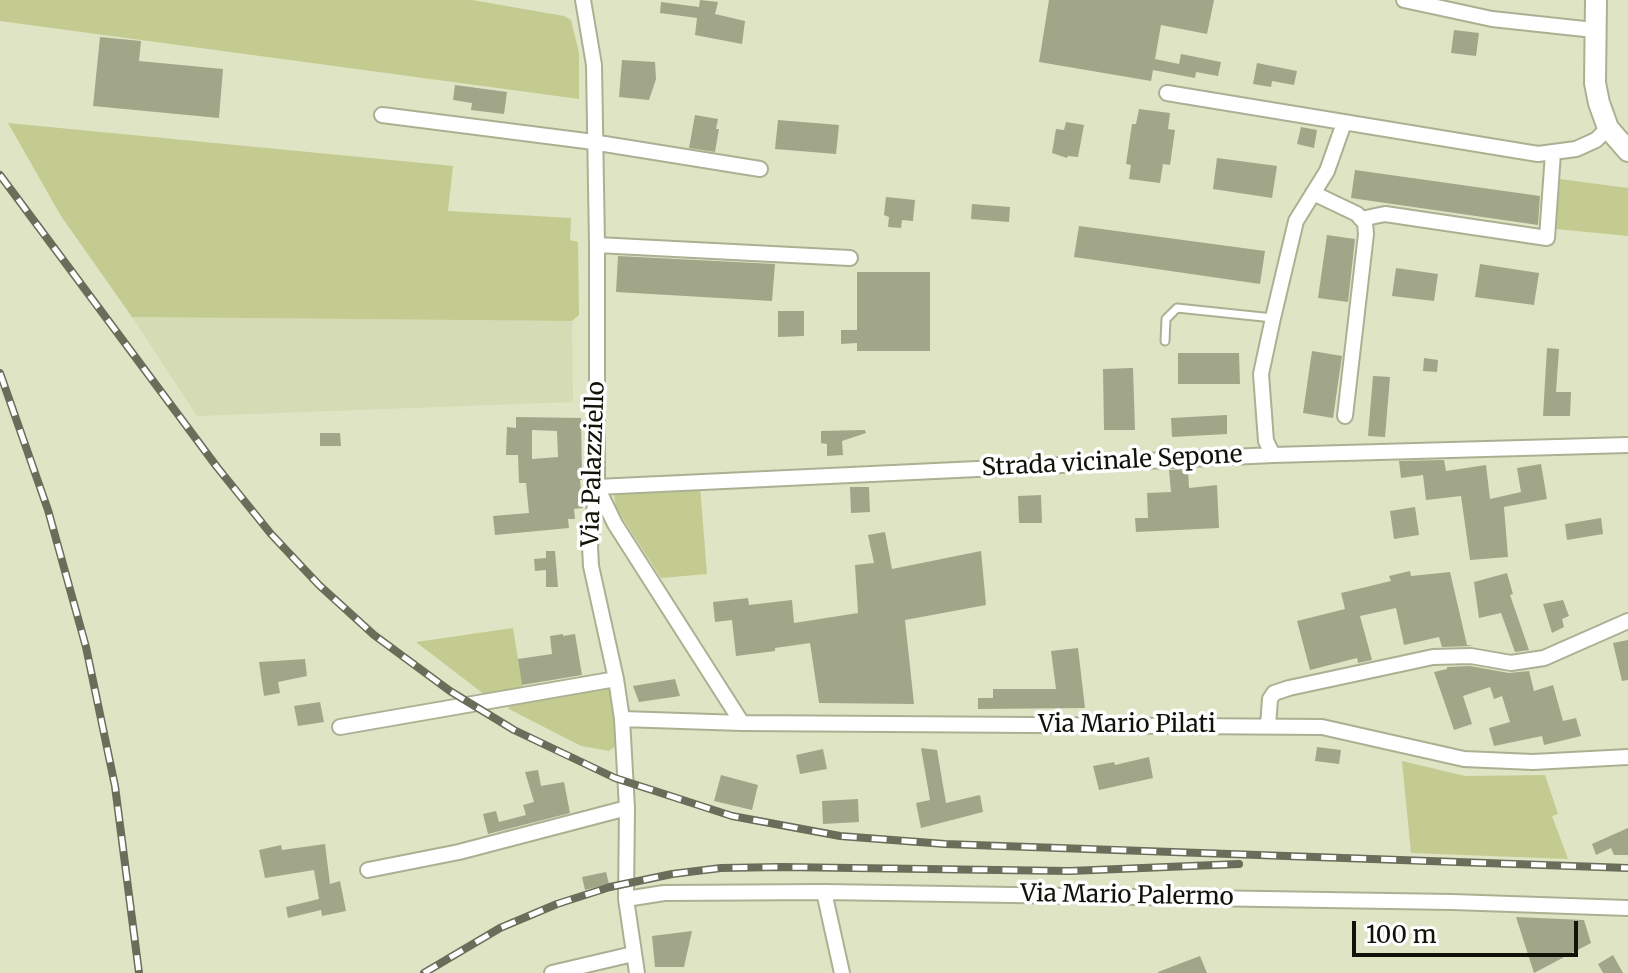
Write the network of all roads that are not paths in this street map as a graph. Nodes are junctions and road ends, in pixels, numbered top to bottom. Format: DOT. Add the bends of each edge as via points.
graph roads {
  1 [pos="583,0"];
  2 [pos="1404,0"];
  3 [pos="1596,0"];
  4 [pos="1594,30"];
  5 [pos="1167,93"];
  6 [pos="382,115"];
  7 [pos="1344,123"];
  8 [pos="1608,128"];
  9 [pos="594,142"];
  10 [pos="1628,151"];
  11 [pos="1553,153"];
  12 [pos="760,169"];
  13 [pos="1313,193"];
  14 [pos="1361,219"];
  15 [pos="597,245"];
  16 [pos="850,258"];
  17 [pos="1273,318"];
  18 [pos="1165,341"];
  19 [pos="1345,416"];
  20 [pos="1628,445"];
  21 [pos="1273,455"];
  22 [pos="597,487"];
  23 [pos="1628,621"];
  24 [pos="616,679"];
  25 [pos="622,719"];
  26 [pos="742,723"];
  27 [pos="1268,726"];
  28 [pos="340,727"];
  29 [pos="1628,757"];
  30 [pos="627,808"];
  31 [pos="368,870"];
  32 [pos="824,892"];
  33 [pos="626,899"];
  34 [pos="1628,908"];
  35 [pos="633,954"];
  36 [pos="552,973"];
  37 [pos="637,973"];
  38 [pos="842,973"];
  1 -- 9 [label="street, Via Palazziello" via="594,65"];
  2 -- 4 [label="street" via="1492,19"];
  3 -- 4 [label="street"];
  4 -- 8 [label="street" via="1595,83"];
  5 -- 7 [label="street"];
  6 -- 9 [label="street"];
  7 -- 11 [label="street"];
  7 -- 13 [label="street"];
  8 -- 10 [label="street"];
  8 -- 11 [label="street" via="1596,140"];
  9 -- 12 [label="street"];
  9 -- 15 [label="street, Via Palazziello"];
  11 -- 14 [label="street" via="1547,238 1385,214"];
  13 -- 14 [label="street"];
  13 -- 17 [label="street" via="1296,221"];
  14 -- 19 [label="street" via="1366,234"];
  15 -- 16 [label="street"];
  15 -- 22 [label="street, Via Palazziello"];
  17 -- 18 [label="lane" via="1177,308 1166,319"];
  17 -- 21 [label="street" via="1261,374 1266,441"];
  20 -- 21 [label="street, Strada vicinale Sepone"];
  21 -- 22 [label="street, Strada vicinale Sepone"];
  22 -- 24 [label="street, Via Palazziello" via="591,566"];
  22 -- 26 [label="street" via="615,524"];
  23 -- 27 [label="street" via="1544,658 1511,663 1433,657 1289,688 1270,699"];
  24 -- 25 [label="street, Via Palazziello"];
  24 -- 28 [label="street"];
  25 -- 26 [label="street, Via Mario Pilati"];
  25 -- 30 [label="street, Via Palazziello"];
  26 -- 27 [label="street, Via Mario Pilati"];
  27 -- 29 [label="street, Via Mario Pilati" via="1322,727 1464,759"];
  30 -- 31 [label="street"];
  30 -- 33 [label="street, Via Palazziello"];
  32 -- 33 [label="street, Via Mario Palermo" via="664,893"];
  32 -- 34 [label="street, Via Mario Palermo"];
  32 -- 38 [label="street"];
  33 -- 35 [label="street, Via Palazziello"];
  35 -- 36 [label="street"];
  35 -- 37 [label="street, Via Palazziello"];
}
